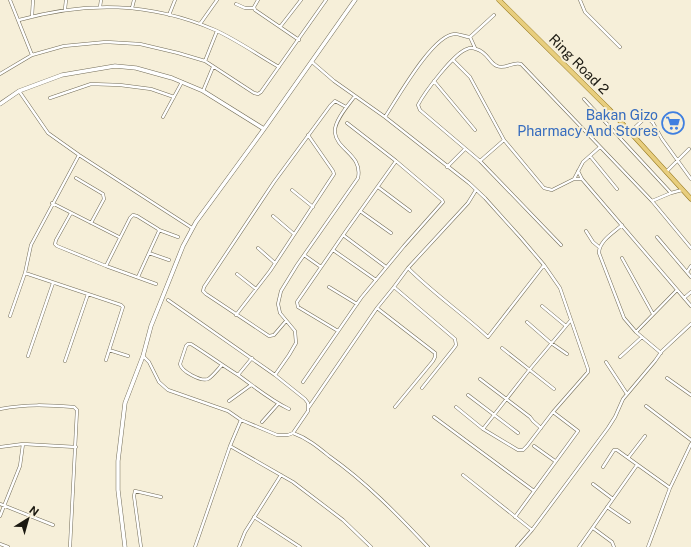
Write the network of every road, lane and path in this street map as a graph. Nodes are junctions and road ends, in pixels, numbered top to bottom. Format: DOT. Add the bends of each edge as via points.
graph roads {
  1 [pos="10,0"];
  2 [pos="33,0"];
  3 [pos="66,0"];
  4 [pos="101,0"];
  5 [pos="134,0"];
  6 [pos="176,0"];
  7 [pos="217,0"];
  8 [pos="258,0"];
  9 [pos="302,0"];
  10 [pos="326,0"];
  11 [pos="355,0"];
  12 [pos="499,0"];
  13 [pos="580,0"];
  14 [pos="236,4"];
  15 [pos="100,7"];
  16 [pos="132,8"];
  17 [pos="254,8"];
  18 [pos="65,9"];
  19 [pos="169,15"];
  20 [pos="494,15"];
  21 [pos="32,17"];
  22 [pos="19,20"];
  23 [pos="200,24"];
  24 [pos="280,27"];
  25 [pos="217,31"];
  26 [pos="470,37"];
  27 [pos="299,40"];
  28 [pos="475,48"];
  29 [pos="620,48"];
  30 [pos="32,55"];
  31 [pos="453,60"];
  32 [pos="311,61"];
  33 [pos="205,62"];
  34 [pos="213,67"];
  35 [pos="279,67"];
  36 [pos="0,73"];
  37 [pos="434,81"];
  38 [pos="182,82"];
  39 [pos="19,91"];
  40 [pos="203,91"];
  41 [pos="355,96"];
  42 [pos="174,97"];
  43 [pos="50,98"];
  44 [pos="584,99"];
  45 [pos="0,104"];
  46 [pos="346,107"];
  47 [pos="163,117"];
  48 [pos="385,117"];
  49 [pos="347,123"];
  50 [pos="264,130"];
  51 [pos="475,130"];
  52 [pos="630,132"];
  53 [pos="308,135"];
  54 [pos="504,140"];
  55 [pos="600,147"];
  56 [pos="466,149"];
  57 [pos="688,149"];
  58 [pos="79,155"];
  59 [pos="590,156"];
  60 [pos="396,161"];
  61 [pos="480,161"];
  62 [pos="678,161"];
  63 [pos="447,167"];
  64 [pos="578,171"];
  65 [pos="666,172"];
  66 [pos="76,178"];
  67 [pos="574,179"];
  68 [pos="582,179"];
  69 [pos="691,179"];
  70 [pos="378,187"];
  71 [pos="617,189"];
  72 [pos="292,190"];
  73 [pos="476,190"];
  74 [pos="682,190"];
  75 [pos="671,193"];
  76 [pos="690,197"];
  77 [pos="652,201"];
  78 [pos="52,204"];
  79 [pos="313,206"];
  80 [pos="360,211"];
  81 [pos="410,212"];
  82 [pos="71,213"];
  83 [pos="273,216"];
  84 [pos="91,223"];
  85 [pos="622,225"];
  86 [pos="192,228"];
  87 [pos="159,230"];
  88 [pos="586,231"];
  89 [pos="294,234"];
  90 [pos="391,234"];
  91 [pos="343,235"];
  92 [pos="119,237"];
  93 [pos="178,237"];
  94 [pos="657,237"];
  95 [pos="561,245"];
  96 [pos="599,247"];
  97 [pos="258,248"];
  98 [pos="691,248"];
  99 [pos="333,250"];
  100 [pos="149,253"];
  101 [pos="304,255"];
  102 [pos="622,258"];
  103 [pos="169,260"];
  104 [pos="275,263"];
  105 [pos="544,265"];
  106 [pos="106,266"];
  107 [pos="691,266"];
  108 [pos="321,267"];
  109 [pos="386,267"];
  110 [pos="408,268"];
  111 [pos="687,272"];
  112 [pos="24,273"];
  113 [pos="237,274"];
  114 [pos="138,277"];
  115 [pos="691,277"];
  116 [pos="376,280"];
  117 [pos="53,283"];
  118 [pos="156,284"];
  119 [pos="329,287"];
  120 [pos="394,287"];
  121 [pos="256,289"];
  122 [pos="677,290"];
  123 [pos="691,292"];
  124 [pos="88,294"];
  125 [pos="684,298"];
  126 [pos="168,300"];
  127 [pos="357,304"];
  128 [pos="542,306"];
  129 [pos="691,306"];
  130 [pos="377,308"];
  131 [pos="653,314"];
  132 [pos="236,315"];
  133 [pos="10,316"];
  134 [pos="571,319"];
  135 [pos="286,321"];
  136 [pos="527,322"];
  137 [pos="691,324"];
  138 [pos="566,326"];
  139 [pos="338,331"];
  140 [pos="636,332"];
  141 [pos="642,337"];
  142 [pos="551,343"];
  143 [pos="502,348"];
  144 [pos="109,350"];
  145 [pos="661,353"];
  146 [pos="567,354"];
  147 [pos="28,356"];
  148 [pos="128,356"];
  149 [pos="143,356"];
  150 [pos="620,357"];
  151 [pos="252,358"];
  152 [pos="106,360"];
  153 [pos="65,361"];
  154 [pos="606,362"];
  155 [pos="222,365"];
  156 [pos="530,369"];
  157 [pos="275,375"];
  158 [pos="238,376"];
  159 [pos="667,378"];
  160 [pos="480,379"];
  161 [pos="303,382"];
  162 [pos="251,385"];
  163 [pos="422,388"];
  164 [pos="554,389"];
  165 [pos="627,394"];
  166 [pos="468,395"];
  167 [pos="691,395"];
  168 [pos="506,398"];
  169 [pos="229,401"];
  170 [pos="278,404"];
  171 [pos="646,406"];
  172 [pos="309,407"];
  173 [pos="456,407"];
  174 [pos="0,408"];
  175 [pos="395,408"];
  176 [pos="289,409"];
  177 [pos="554,412"];
  178 [pos="494,414"];
  179 [pos="434,417"];
  180 [pos="242,420"];
  181 [pos="262,422"];
  182 [pos="541,428"];
  183 [pos="483,429"];
  184 [pos="293,433"];
  185 [pos="518,433"];
  186 [pos="645,436"];
  187 [pos="691,440"];
  188 [pos="23,444"];
  189 [pos="691,444"];
  190 [pos="230,446"];
  191 [pos="534,446"];
  192 [pos="0,447"];
  193 [pos="76,447"];
  194 [pos="628,458"];
  195 [pos="555,461"];
  196 [pos="637,465"];
  197 [pos="603,467"];
  198 [pos="281,475"];
  199 [pos="463,475"];
  200 [pos="593,484"];
  201 [pos="670,488"];
  202 [pos="534,490"];
  203 [pos="161,497"];
  204 [pos="613,499"];
  205 [pos="0,504"];
  206 [pos="4,505"];
  207 [pos="608,507"];
  208 [pos="0,516"];
  209 [pos="515,516"];
  210 [pos="254,517"];
  211 [pos="629,522"];
  212 [pos="53,525"];
  213 [pos="593,528"];
  214 [pos="532,530"];
  215 [pos="0,544"];
  216 [pos="8,547"];
  217 [pos="70,547"];
  218 [pos="125,547"];
  219 [pos="141,547"];
  220 [pos="195,547"];
  221 [pos="239,547"];
  222 [pos="300,547"];
  223 [pos="371,547"];
  224 [pos="428,547"];
  225 [pos="517,547"];
  226 [pos="579,547"];
  227 [pos="614,547"];
  228 [pos="648,547"];
  1 -- 22 [label="street"];
  2 -- 21 [label="street"];
  3 -- 18 [label="street"];
  4 -- 15 [label="street"];
  5 -- 16 [label="street"];
  6 -- 19 [label="street"];
  7 -- 23 [label="street"];
  8 -- 17 [label="street"];
  9 -- 24 [label="street"];
  10 -- 27 [label="street"];
  11 -- 32 [label="street"];
  12 -- 52 [label="main road, Ring Road 2"];
  13 -- 29 [label="street" via="585,12"];
  14 -- 17 [label="street"];
  15 -- 16 [label="street"];
  15 -- 18 [label="street"];
  16 -- 19 [label="street"];
  17 -- 24 [label="street"];
  18 -- 21 [label="street"];
  19 -- 23 [label="street"];
  20 -- 26 [label="street"];
  21 -- 22 [label="street"];
  22 -- 30 [label="street"];
  23 -- 25 [label="street"];
  24 -- 27 [label="street"];
  25 -- 33 [label="street"];
  25 -- 35 [label="street"];
  26 -- 28 [label="street"];
  26 -- 48 [label="street" via="455,34 441,40 428,52"];
  27 -- 35 [label="street"];
  28 -- 31 [label="street" via="459,53"];
  28 -- 55 [label="street" via="487,55 497,66 521,64"];
  30 -- 33 [label="street" via="64,46 106,42 140,44"];
  30 -- 36 [label="street"];
  31 -- 37 [label="street"];
  31 -- 54 [label="street" via="470,77"];
  32 -- 41 [label="street"];
  32 -- 50 [label="street"];
  33 -- 34 [label="street"];
  34 -- 35 [label="street" via="258,94"];
  34 -- 40 [label="street"];
  37 -- 51 [label="street"];
  37 -- 56 [label="street" via="418,105 420,110"];
  38 -- 39 [label="street" via="136,68 115,66 62,75"];
  38 -- 40 [label="street"];
  38 -- 42 [label="street"];
  39 -- 45 [label="street"];
  39 -- 58 [label="street" via="48,133"];
  40 -- 50 [label="street"];
  41 -- 46 [label="street"];
  41 -- 48 [label="street"];
  42 -- 43 [label="street" via="151,89 91,84"];
  42 -- 47 [label="street"];
  44 -- 75 [label="street"];
  46 -- 53 [label="street" via="335,101"];
  46 -- 101 [label="street" via="336,125 335,133 359,168 358,178"];
  48 -- 63 [label="street"];
  49 -- 60 [label="street"];
  50 -- 86 [label="street"];
  52 -- 62 [label="street" via="643,120 649,120"];
  52 -- 65 [label="main road, Ring Road 2"];
  53 -- 79 [label="street" via="334,174"];
  53 -- 132 [label="street" via="204,287 203,291 206,294"];
  54 -- 61 [label="street"];
  54 -- 67 [label="street" via="544,188 552,190"];
  55 -- 59 [label="street"];
  55 -- 77 [label="street"];
  56 -- 61 [label="street"];
  56 -- 63 [label="street"];
  57 -- 62 [label="street"];
  58 -- 78 [label="street"];
  58 -- 86 [label="street"];
  59 -- 64 [label="street"];
  59 -- 71 [label="street"];
  60 -- 70 [label="street"];
  60 -- 109 [label="street" via="443,202"];
  61 -- 95 [label="street"];
  62 -- 65 [label="street"];
  62 -- 69 [label="street"];
  63 -- 73 [label="street"];
  64 -- 67 [label="street"];
  64 -- 68 [label="street"];
  65 -- 74 [label="main road, Ring Road 2"];
  66 -- 84 [label="street" via="104,196"];
  67 -- 68 [label="street"];
  68 -- 85 [label="street"];
  70 -- 80 [label="street"];
  70 -- 81 [label="street"];
  72 -- 79 [label="street"];
  73 -- 105 [label="street"];
  73 -- 110 [label="street" via="468,203"];
  74 -- 75 [label="street"];
  74 -- 76 [label="main road, Ring Road 2"];
  75 -- 77 [label="street"];
  77 -- 98 [label="street"];
  78 -- 82 [label="street"];
  78 -- 112 [label="street" via="31,245"];
  79 -- 89 [label="street"];
  80 -- 90 [label="street"];
  80 -- 91 [label="street"];
  82 -- 84 [label="street"];
  82 -- 106 [label="street" via="55,244"];
  83 -- 89 [label="street"];
  84 -- 92 [label="street"];
  85 -- 96 [label="street"];
  85 -- 122 [label="street"];
  86 -- 149 [label="street" via="151,326"];
  87 -- 92 [label="street" via="133,216"];
  87 -- 93 [label="street"];
  87 -- 100 [label="street"];
  88 -- 96 [label="street"];
  89 -- 104 [label="street"];
  91 -- 99 [label="street"];
  91 -- 109 [label="street"];
  92 -- 106 [label="street"];
  94 -- 111 [label="street"];
  96 -- 140 [label="street" via="624,318"];
  97 -- 104 [label="street"];
  99 -- 108 [label="street"];
  99 -- 116 [label="street"];
  100 -- 103 [label="street"];
  100 -- 114 [label="street"];
  101 -- 108 [label="street"];
  101 -- 135 [label="street" via="281,291 278,304 280,313"];
  102 -- 131 [label="street"];
  104 -- 121 [label="street"];
  105 -- 110 [label="street" via="488,337"];
  105 -- 134 [label="street" via="560,288"];
  106 -- 114 [label="street"];
  107 -- 111 [label="street"];
  108 -- 139 [label="street" via="297,305"];
  109 -- 116 [label="street"];
  110 -- 120 [label="street"];
  111 -- 115 [label="street"];
  112 -- 117 [label="street"];
  112 -- 133 [label="street"];
  113 -- 121 [label="street"];
  114 -- 118 [label="street"];
  116 -- 127 [label="street"];
  117 -- 124 [label="street"];
  117 -- 147 [label="street"];
  119 -- 127 [label="street"];
  120 -- 130 [label="street"];
  120 -- 163 [label="street" via="455,339 454,348"];
  121 -- 132 [label="street"];
  122 -- 125 [label="street"];
  122 -- 131 [label="street"];
  123 -- 125 [label="street"];
  124 -- 144 [label="street" via="123,307"];
  124 -- 153 [label="street"];
  125 -- 129 [label="street"];
  126 -- 151 [label="street"];
  127 -- 139 [label="street"];
  128 -- 138 [label="street"];
  130 -- 172 [label="street"];
  130 -- 175 [label="street" via="435,353 433,361"];
  131 -- 140 [label="street"];
  132 -- 135 [label="street" via="268,336 274,335"];
  134 -- 138 [label="street"];
  134 -- 177 [label="street" via="588,372"];
  135 -- 157 [label="street" via="295,331 296,343"];
  136 -- 142 [label="street"];
  137 -- 145 [label="street"];
  138 -- 142 [label="street"];
  139 -- 161 [label="street"];
  140 -- 141 [label="street"];
  141 -- 145 [label="street"];
  141 -- 150 [label="street"];
  142 -- 146 [label="street"];
  142 -- 156 [label="street"];
  143 -- 156 [label="street"];
  144 -- 148 [label="street"];
  144 -- 152 [label="street"];
  145 -- 165 [label="street"];
  149 -- 180 [label="street" via="159,382 168,390 228,411"];
  149 -- 218 [label="street" via="125,403 118,460 118,490"];
  151 -- 157 [label="street"];
  151 -- 158 [label="street"];
  154 -- 165 [label="street"];
  155 -- 155 [label="street" via="204,380 183,370 180,364 186,346 191,344"];
  155 -- 158 [label="street"];
  156 -- 164 [label="street"];
  156 -- 168 [label="street"];
  157 -- 172 [label="street" via="305,399"];
  158 -- 162 [label="street"];
  159 -- 167 [label="street"];
  160 -- 168 [label="street"];
  162 -- 169 [label="street"];
  162 -- 170 [label="street"];
  165 -- 214 [label="street" via="608,428"];
  166 -- 178 [label="street"];
  168 -- 178 [label="street"];
  168 -- 182 [label="street"];
  170 -- 176 [label="street"];
  170 -- 181 [label="street"];
  171 -- 187 [label="street"];
  172 -- 184 [label="street"];
  173 -- 183 [label="street"];
  174 -- 193 [label="street" via="42,404 76,408"];
  177 -- 182 [label="street"];
  177 -- 195 [label="street" via="578,431"];
  178 -- 183 [label="street"];
  178 -- 185 [label="street"];
  179 -- 202 [label="street"];
  180 -- 184 [label="street" via="277,435"];
  180 -- 190 [label="street"];
  182 -- 183 [label="street" via="523,450 518,450"];
  184 -- 224 [label="street" via="339,462 370,487"];
  186 -- 194 [label="street"];
  188 -- 192 [label="street"];
  188 -- 193 [label="street"];
  188 -- 206 [label="street" via="20,466"];
  189 -- 201 [label="street"];
  190 -- 198 [label="street"];
  190 -- 220 [label="street"];
  191 -- 195 [label="street"];
  193 -- 217 [label="street"];
  194 -- 196 [label="street"];
  194 -- 197 [label="street" via="616,450"];
  195 -- 202 [label="street"];
  196 -- 201 [label="street"];
  196 -- 204 [label="street"];
  198 -- 210 [label="street"];
  198 -- 223 [label="street" via="344,520"];
  199 -- 209 [label="street"];
  200 -- 204 [label="street"];
  201 -- 228 [label="street"];
  202 -- 209 [label="street"];
  203 -- 219 [label="street" via="135,491"];
  204 -- 207 [label="street"];
  205 -- 206 [label="street"];
  206 -- 208 [label="street"];
  206 -- 212 [label="street"];
  207 -- 211 [label="street"];
  207 -- 213 [label="street"];
  209 -- 214 [label="street"];
  210 -- 221 [label="street"];
  210 -- 222 [label="street"];
  213 -- 226 [label="street"];
  213 -- 227 [label="street" via="612,542"];
  214 -- 225 [label="street"];
  215 -- 216 [label="street"];
}
